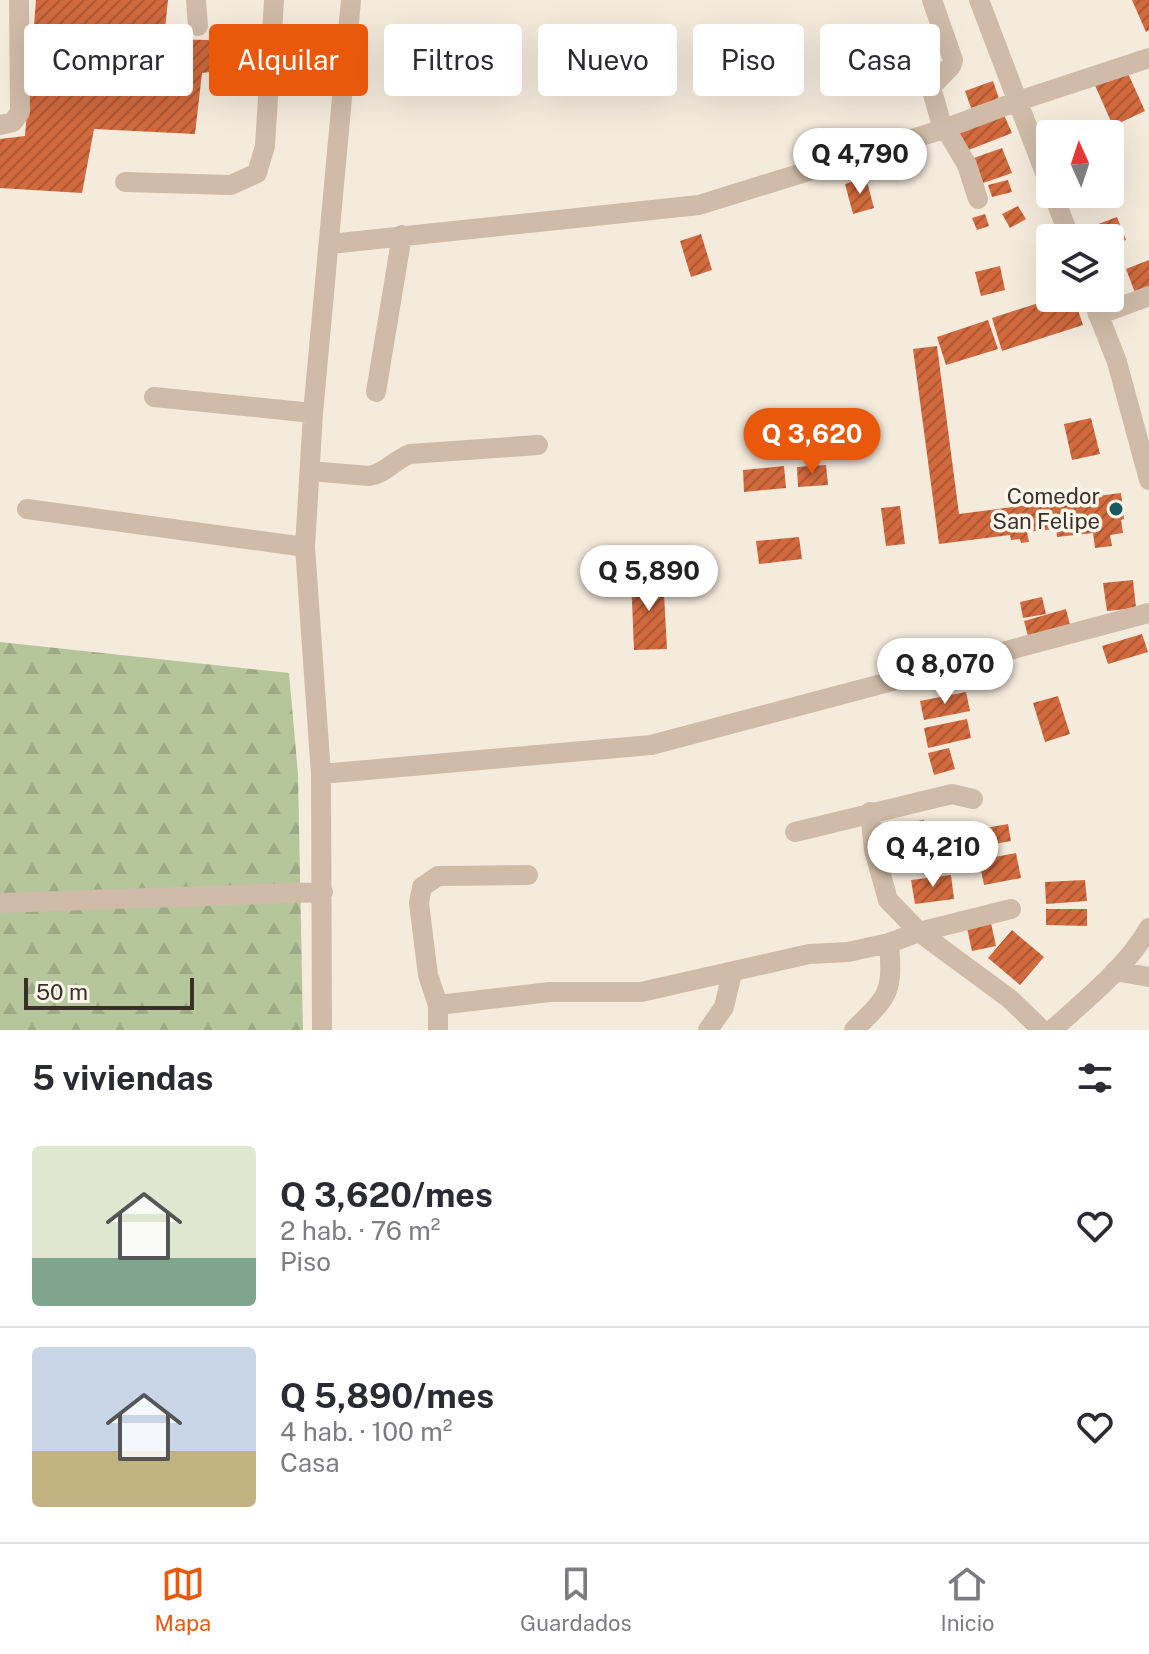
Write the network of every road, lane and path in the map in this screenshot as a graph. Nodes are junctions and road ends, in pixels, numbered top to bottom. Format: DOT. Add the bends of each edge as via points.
graph roads {
  1 [pos="19,0"];
  2 [pos="196,0"];
  3 [pos="274,0"];
  4 [pos="351,0"];
  5 [pos="932,0"];
  6 [pos="979,0"];
  7 [pos="198,26"];
  8 [pos="1149,58"];
  9 [pos="1018,101"];
  10 [pos="0,125"];
  11 [pos="944,129"];
  12 [pos="1036,149"];
  13 [pos="125,182"];
  14 [pos="978,199"];
  15 [pos="402,235"];
  16 [pos="330,244"];
  17 [pos="1149,296"];
  18 [pos="1124,301"];
  19 [pos="1097,312"];
  20 [pos="376,392"];
  21 [pos="154,397"];
  22 [pos="313,413"];
  23 [pos="538,445"];
  24 [pos="310,471"];
  25 [pos="1149,480"];
  26 [pos="27,509"];
  27 [pos="305,547"];
  28 [pos="1149,613"];
  29 [pos="321,774"];
  30 [pos="973,799"];
  31 [pos="870,812"];
  32 [pos="795,832"];
  33 [pos="528,875"];
  34 [pos="323,892"];
  35 [pos="0,903"];
  36 [pos="1011,909"];
  37 [pos="1149,928"];
  38 [pos="919,932"];
  39 [pos="889,943"];
  40 [pos="1115,971"];
  41 [pos="732,973"];
  42 [pos="1149,977"];
  43 [pos="438,1005"];
  44 [pos="322,1030"];
  45 [pos="438,1030"];
  46 [pos="708,1030"];
  47 [pos="854,1030"];
  48 [pos="1042,1030"];
  49 [pos="1052,1030"];
  1 -- 10 [label="street" via="20,112 13,122"];
  2 -- 7 [label="street"];
  3 -- 13 [label="street" via="265,146 257,173 231,185"];
  4 -- 16 [label="street"];
  5 -- 11 [label="street" via="953,53 951,66 931,87"];
  6 -- 9 [label="street"];
  8 -- 9 [label="street"];
  9 -- 11 [label="street"];
  9 -- 12 [label="street"];
  11 -- 14 [label="street" via="967,165"];
  11 -- 15 [label="street" via="699,205"];
  15 -- 16 [label="street"];
  15 -- 20 [label="street"];
  16 -- 22 [label="street"];
  17 -- 18 [label="street"];
  19 -- 25 [label="street" via="1117,362"];
  21 -- 22 [label="street"];
  22 -- 24 [label="street"];
  23 -- 24 [label="street" via="410,454 369,476"];
  24 -- 27 [label="street"];
  26 -- 27 [label="street"];
  27 -- 29 [label="street"];
  28 -- 29 [label="street" via="651,745"];
  29 -- 34 [label="street"];
  30 -- 31 [label="street" via="952,794"];
  31 -- 32 [label="street"];
  31 -- 38 [label="street" via="888,900"];
  33 -- 43 [label="street" via="438,876 422,887 419,903 428,975"];
  34 -- 35 [label="street"];
  34 -- 44 [label="street"];
  36 -- 38 [label="street"];
  37 -- 40 [label="street"];
  38 -- 39 [label="street"];
  38 -- 48 [label="street" via="1010,999"];
  39 -- 41 [label="street" via="809,954"];
  39 -- 47 [label="street" via="889,992"];
  40 -- 42 [label="street"];
  40 -- 49 [label="street"];
  41 -- 43 [label="street" via="641,992 550,992"];
  41 -- 46 [label="street" via="724,1007"];
  43 -- 45 [label="street"];
}
